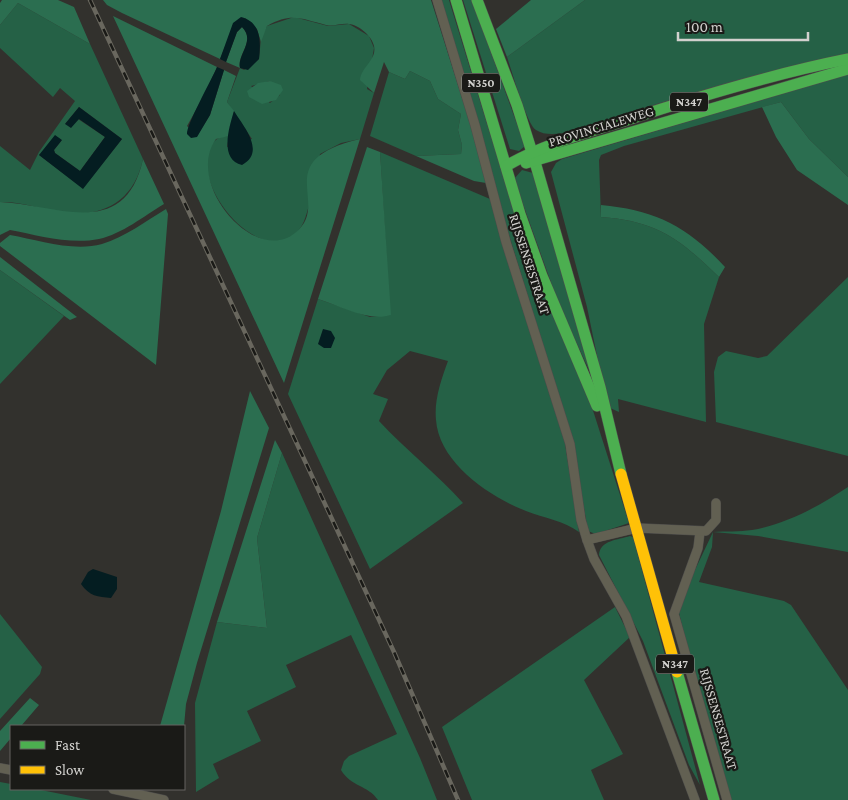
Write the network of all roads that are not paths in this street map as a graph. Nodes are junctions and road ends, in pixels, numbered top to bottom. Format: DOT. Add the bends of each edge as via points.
graph roads {
  1 [pos="437,0"];
  2 [pos="456,0"];
  3 [pos="477,0"];
  4 [pos="848,59"];
  5 [pos="848,69"];
  6 [pos="532,151"];
  7 [pos="536,162"];
  8 [pos="506,166"];
  9 [pos="612,444"];
  10 [pos="716,503"];
  11 [pos="637,528"];
  12 [pos="700,532"];
  13 [pos="586,540"];
  14 [pos="118,790"];
  15 [pos="164,800"];
  16 [pos="695,800"];
  17 [pos="714,800"];
  18 [pos="727,800"];
  1 -- 13 [label="street, RIJSSENSESTRAAT" via="506,242 570,444"];
  2 -- 8 [label="main road, RIJSSENSESTRAAT / N350"];
  3 -- 6 [label="main road, RIJSSENSESTRAAT / N350" via="518,104"];
  4 -- 6 [label="main road, PROVINCIALEWEG / N347" via="715,94"];
  5 -- 7 [label="main road, PROVINCIALEWEG / N347"];
  6 -- 7 [label="main road, RIJSSENSESTRAAT / N350"];
  6 -- 8 [label="main road, N347"];
  7 -- 8 [label="main road, PROVINCIALEWEG / N347"];
  7 -- 9 [label="main road, RIJSSENSESTRAAT / N347" via="600,387"];
  8 -- 9 [label="main road, RIJSSENSESTRAAT / N347" via="542,276"];
  9 -- 11 [label="main road, RIJSSENSESTRAAT / N347"];
  10 -- 12 [label="street" via="715,524 706,532"];
  11 -- 12 [label="street"];
  11 -- 13 [label="street"];
  11 -- 17 [label="main road, RIJSSENSESTRAAT / N347"];
  12 -- 18 [label="street, RIJSSENSESTRAAT" via="691,570 674,614"];
  13 -- 16 [label="street, RIJSSENSESTRAAT" via="626,616"];
  14 -- 15 [label="street"];
}
